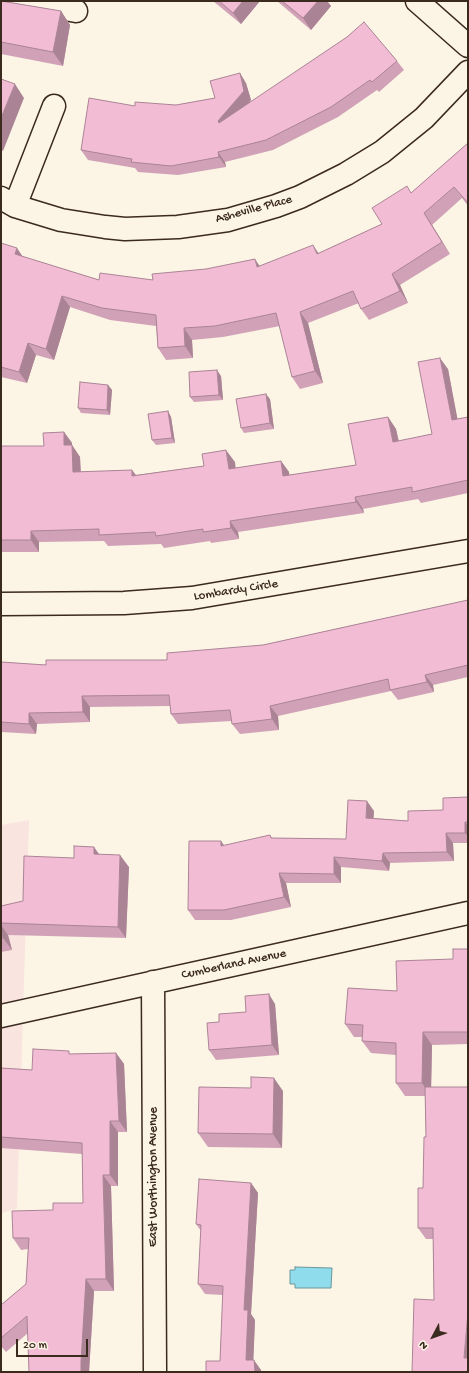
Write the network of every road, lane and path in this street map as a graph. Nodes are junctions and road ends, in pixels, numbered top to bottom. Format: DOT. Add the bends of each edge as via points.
graph roads {
  1 [pos="19,1"];
  2 [pos="417,1"];
  3 [pos="76,11"];
  4 [pos="468,46"];
  5 [pos="468,72"];
  6 [pos="54,106"];
  7 [pos="8,202"];
  8 [pos="468,552"];
  9 [pos="1,604"];
  10 [pos="468,913"];
  11 [pos="153,982"];
  12 [pos="1,1016"];
  13 [pos="155,1372"];
  1 -- 3 [label="street"];
  2 -- 4 [label="street"];
  5 -- 7 [label="street, Asheville Place" via="424,118 382,152 300,197 228,220 178,227 125,229 61,220"];
  6 -- 7 [label="street"];
  8 -- 9 [label="street, Lombardy Circle" via="192,598 124,603"];
  10 -- 11 [label="street, Cumberland Avenue"];
  11 -- 12 [label="street, Cumberland Avenue"];
  11 -- 13 [label="street, East Worthington Avenue"];
}
